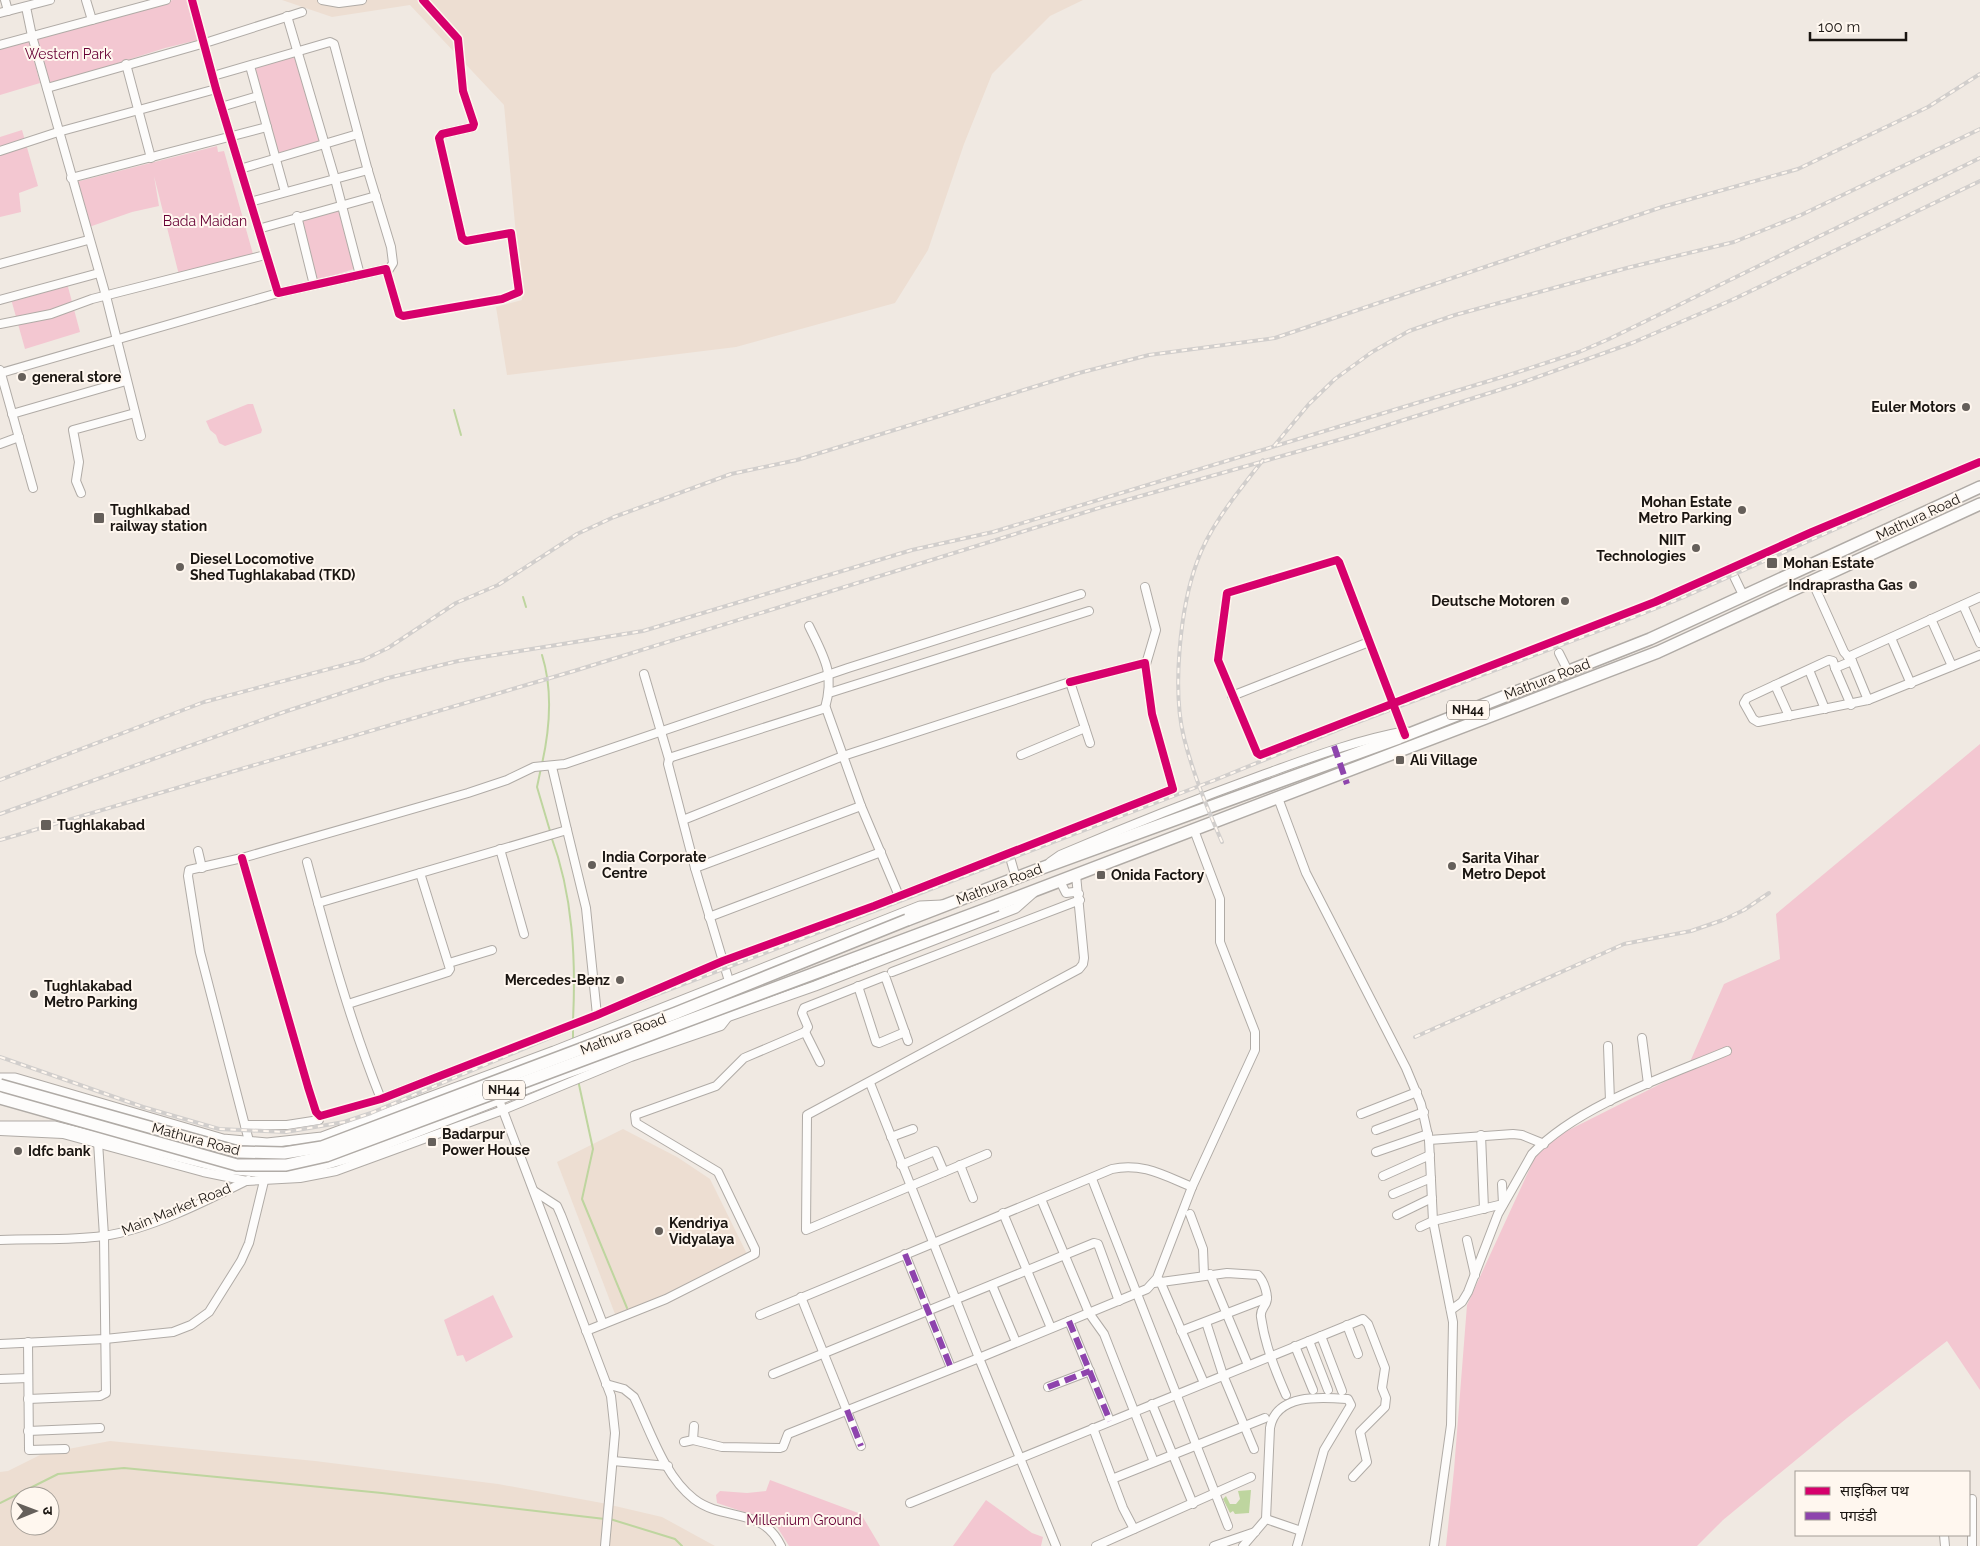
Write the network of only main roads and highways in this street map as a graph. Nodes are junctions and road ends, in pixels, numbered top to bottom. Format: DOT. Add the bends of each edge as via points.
graph roads {
  1 [pos="1980,488"];
  2 [pos="1980,504"];
  3 [pos="1038,889"];
  4 [pos="944,905"];
  5 [pos="523,1063"];
  6 [pos="0,1078"];
  7 [pos="0,1086"];
  8 [pos="531,1088"];
  9 [pos="54,1090"];
  10 [pos="437,1096"];
  11 [pos="0,1098"];
  12 [pos="46,1124"];
  13 [pos="0,1126"];
  14 [pos="444,1126"];
  1 -- 4 [label="highway, Mathura Road / NH44" via="1650,639 1422,728"];
  2 -- 3 [label="highway, Mathura Road / NH44" via="1658,652"];
  3 -- 8 [label="main road, Mathura Road" via="1016,908 728,1018"];
  3 -- 11 [label="highway, Mathura Road / NH44, bridge" via="334,1153 286,1165 237,1165"];
  4 -- 5 [label="main road, Mathura Road" via="920,906"];
  4 -- 7 [label="highway, Mathura Road / NH44, bridge" via="667,1017 322,1147 284,1153 238,1152"];
  5 -- 8 [label="main road"];
  5 -- 10 [label="main road, Mathura Road"];
  6 -- 9 [label="main road, Mathura Road" via="15,1078"];
  8 -- 14 [label="main road, Mathura Road"];
  9 -- 10 [label="main road, Mathura Road" via="222,1139 267,1143 322,1137"];
  9 -- 12 [label="main road"];
  10 -- 14 [label="main road"];
  12 -- 13 [label="main road, Mathura Road"];
  12 -- 14 [label="main road, Mathura Road" via="262,1177 303,1171"];
}
